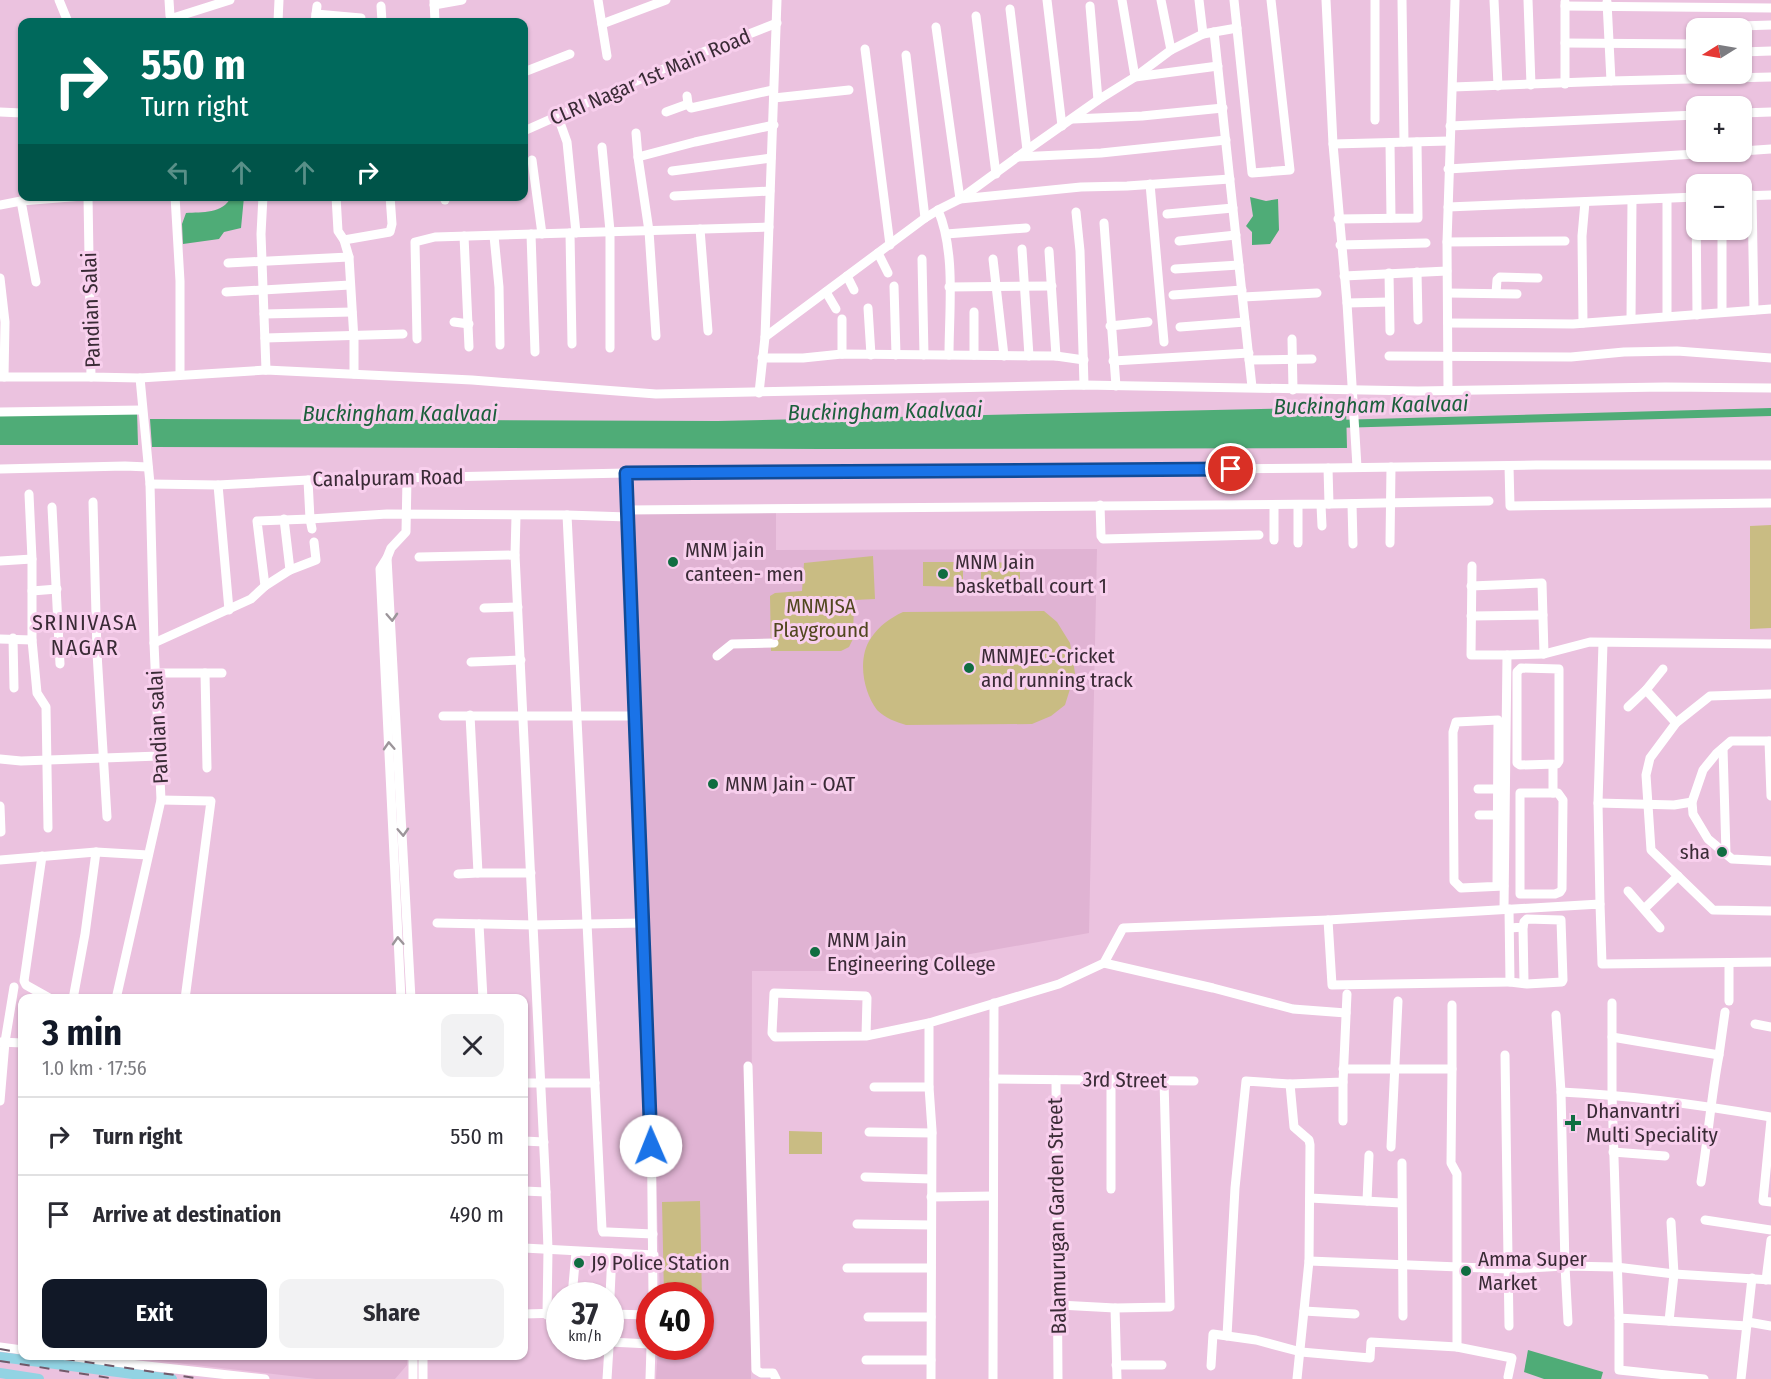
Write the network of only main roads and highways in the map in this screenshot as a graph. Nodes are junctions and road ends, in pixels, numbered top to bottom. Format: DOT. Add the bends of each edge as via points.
graph roads {
  1 [pos="0,1357"];
  2 [pos="18,1357"];
  3 [pos="61,1360"];
  4 [pos="0,1373"];
  5 [pos="83,1374"];
  6 [pos="39,1379"];
  7 [pos="172,1379"];
  1 -- 2 [label="main road"];
  3 -- 5 [label="main road"];
  4 -- 6 [label="main road"];
  5 -- 7 [label="main road"];
}
